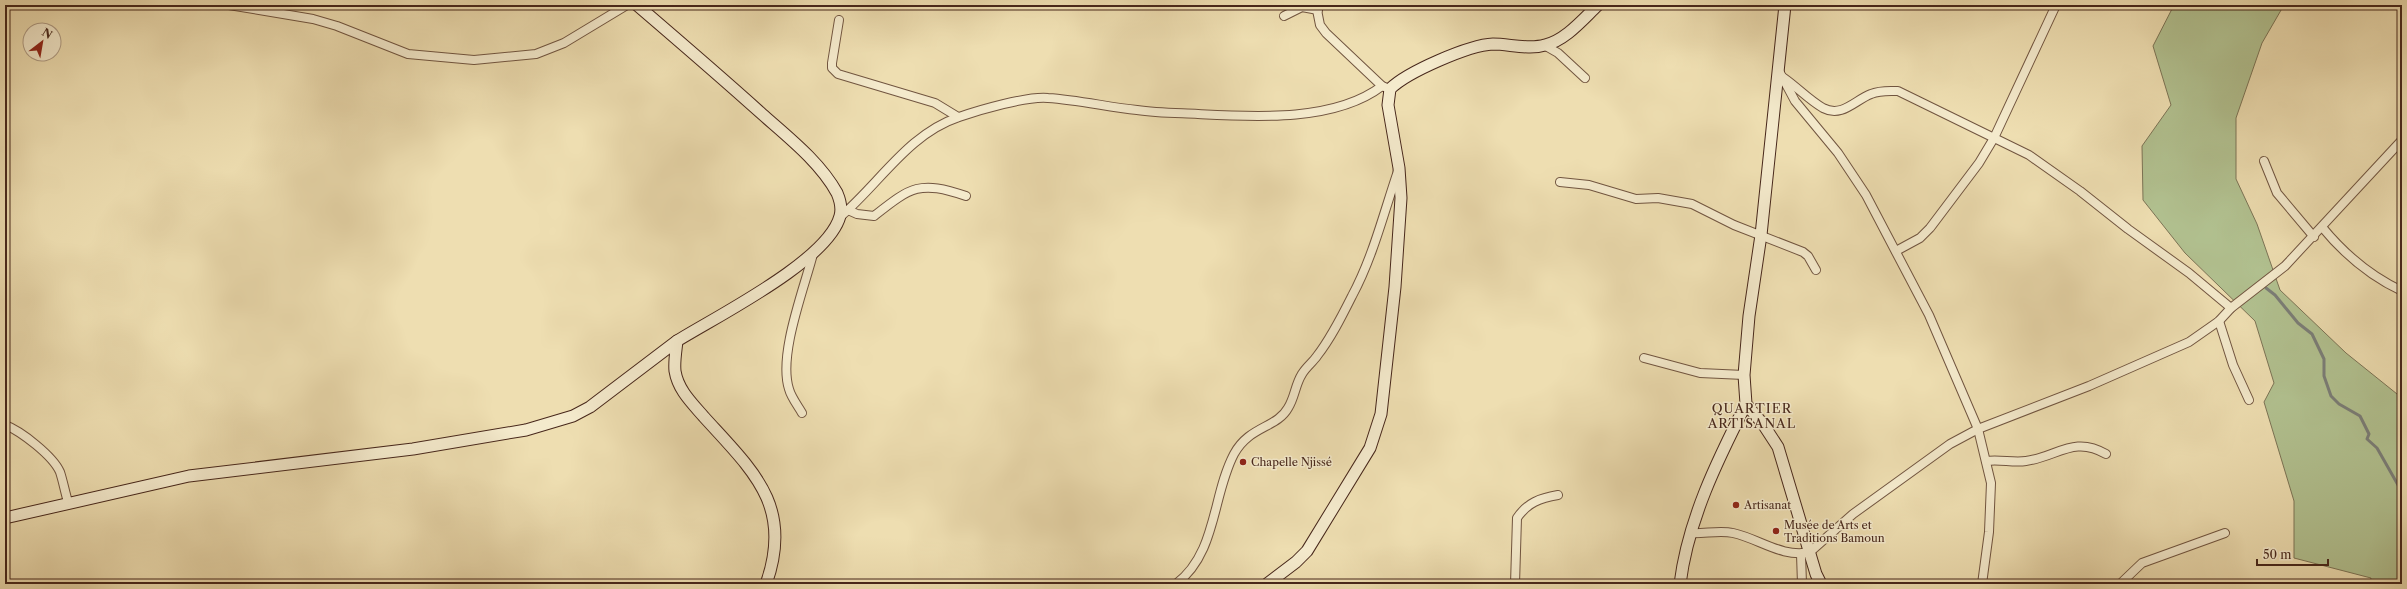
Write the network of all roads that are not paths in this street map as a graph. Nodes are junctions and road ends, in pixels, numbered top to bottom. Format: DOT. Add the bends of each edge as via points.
graph roads {
  1 [pos="229,5"];
  2 [pos="627,5"];
  3 [pos="637,5"];
  4 [pos="1598,5"];
  5 [pos="1785,5"];
  6 [pos="2056,5"];
  7 [pos="1317,7"];
  8 [pos="1284,16"];
  9 [pos="839,20"];
  10 [pos="1544,45"];
  11 [pos="1781,74"];
  12 [pos="1586,78"];
  13 [pos="1386,88"];
  14 [pos="958,117"];
  15 [pos="1994,138"];
  16 [pos="2402,140"];
  17 [pos="2264,161"];
  18 [pos="1399,168"];
  19 [pos="1560,182"];
  20 [pos="966,196"];
  21 [pos="844,213"];
  22 [pos="2322,227"];
  23 [pos="1761,235"];
  24 [pos="2314,237"];
  25 [pos="1896,251"];
  26 [pos="813,254"];
  27 [pos="1816,270"];
  28 [pos="2402,291"];
  29 [pos="2231,308"];
  30 [pos="2219,321"];
  31 [pos="677,341"];
  32 [pos="1644,358"];
  33 [pos="1744,375"];
  34 [pos="2249,400"];
  35 [pos="1746,404"];
  36 [pos="802,414"];
  37 [pos="5,425"];
  38 [pos="1978,429"];
  39 [pos="2106,454"];
  40 [pos="1986,461"];
  41 [pos="1558,495"];
  42 [pos="68,502"];
  43 [pos="5,518"];
  44 [pos="1690,533"];
  45 [pos="2225,533"];
  46 [pos="1805,553"];
  47 [pos="766,584"];
  48 [pos="1176,584"];
  49 [pos="1267,584"];
  50 [pos="1515,584"];
  51 [pos="1679,584"];
  52 [pos="1802,584"];
  53 [pos="1821,584"];
  54 [pos="1982,584"];
  55 [pos="2120,584"];
  1 -- 2 [label="street" via="313,19 408,54 474,60 536,54 564,43"];
  3 -- 21 [label="street" via="780,130 815,165 838,194"];
  4 -- 10 [label="street" via="1564,36"];
  5 -- 11 [label="street"];
  6 -- 15 [label="street"];
  7 -- 8 [label="street" via="1302,7"];
  7 -- 13 [label="street" via="1320,25"];
  9 -- 14 [label="street" via="832,63 832,68 838,74 935,103"];
  10 -- 12 [label="street"];
  10 -- 13 [label="street" via="1495,44 1468,49"];
  11 -- 15 [label="street" via="1823,108 1832,111 1843,110 1875,92 1898,91"];
  11 -- 23 [label="street"];
  11 -- 25 [label="street" via="1795,101 1838,153 1866,195"];
  13 -- 14 [label="street" via="1343,106 1260,116 1140,111 1046,97"];
  13 -- 18 [label="street"];
  14 -- 21 [label="street" via="929,132 892,162"];
  15 -- 25 [label="street" via="1938,219 1920,238"];
  15 -- 29 [label="street" via="2029,155 2080,190"];
  16 -- 22 [label="street"];
  17 -- 24 [label="street" via="2277,193"];
  18 -- 48 [label="street" via="1353,295 1328,341 1302,374 1288,409 1280,417 1253,431 1235,453 1201,556 1188,575"];
  18 -- 49 [label="street" via="1401,198 1395,287 1381,414 1376,434 1355,474 1307,551"];
  19 -- 23 [label="street" via="1589,184 1636,199 1658,198 1692,204"];
  20 -- 21 [label="street" via="926,186 896,197 874,216"];
  21 -- 26 [label="street"];
  22 -- 24 [label="street"];
  22 -- 28 [label="street" via="2345,253 2361,266"];
  23 -- 27 [label="street" via="1803,252"];
  23 -- 33 [label="street" via="1749,316"];
  24 -- 29 [label="street" via="2285,266"];
  25 -- 38 [label="street" via="1942,342"];
  26 -- 31 [label="street" via="801,266"];
  26 -- 36 [label="street" via="785,370 789,390"];
  29 -- 30 [label="street"];
  30 -- 34 [label="street" via="2233,365"];
  30 -- 38 [label="street" via="2178,347 2089,386"];
  31 -- 42 [label="street" via="590,407 573,416 539,427 427,447 189,476"];
  31 -- 47 [label="street" via="676,371 686,396 749,470 772,504 776,545"];
  32 -- 33 [label="street" via="1700,373"];
  33 -- 35 [label="street"];
  35 -- 44 [label="street" via="1722,452"];
  35 -- 46 [label="street" via="1778,447"];
  37 -- 42 [label="street" via="28,440 55,465"];
  38 -- 40 [label="street"];
  38 -- 46 [label="street" via="1950,444"];
  39 -- 40 [label="street" via="2093,446 2079,446 2030,461"];
  40 -- 54 [label="street" via="1991,484"];
  41 -- 50 [label="street" via="1532,503 1517,518"];
  42 -- 43 [label="street"];
  44 -- 46 [label="street" via="1732,532 1775,550"];
  44 -- 51 [label="street"];
  45 -- 55 [label="street" via="2142,563"];
  46 -- 52 [label="street"];
  46 -- 53 [label="street"];
}
